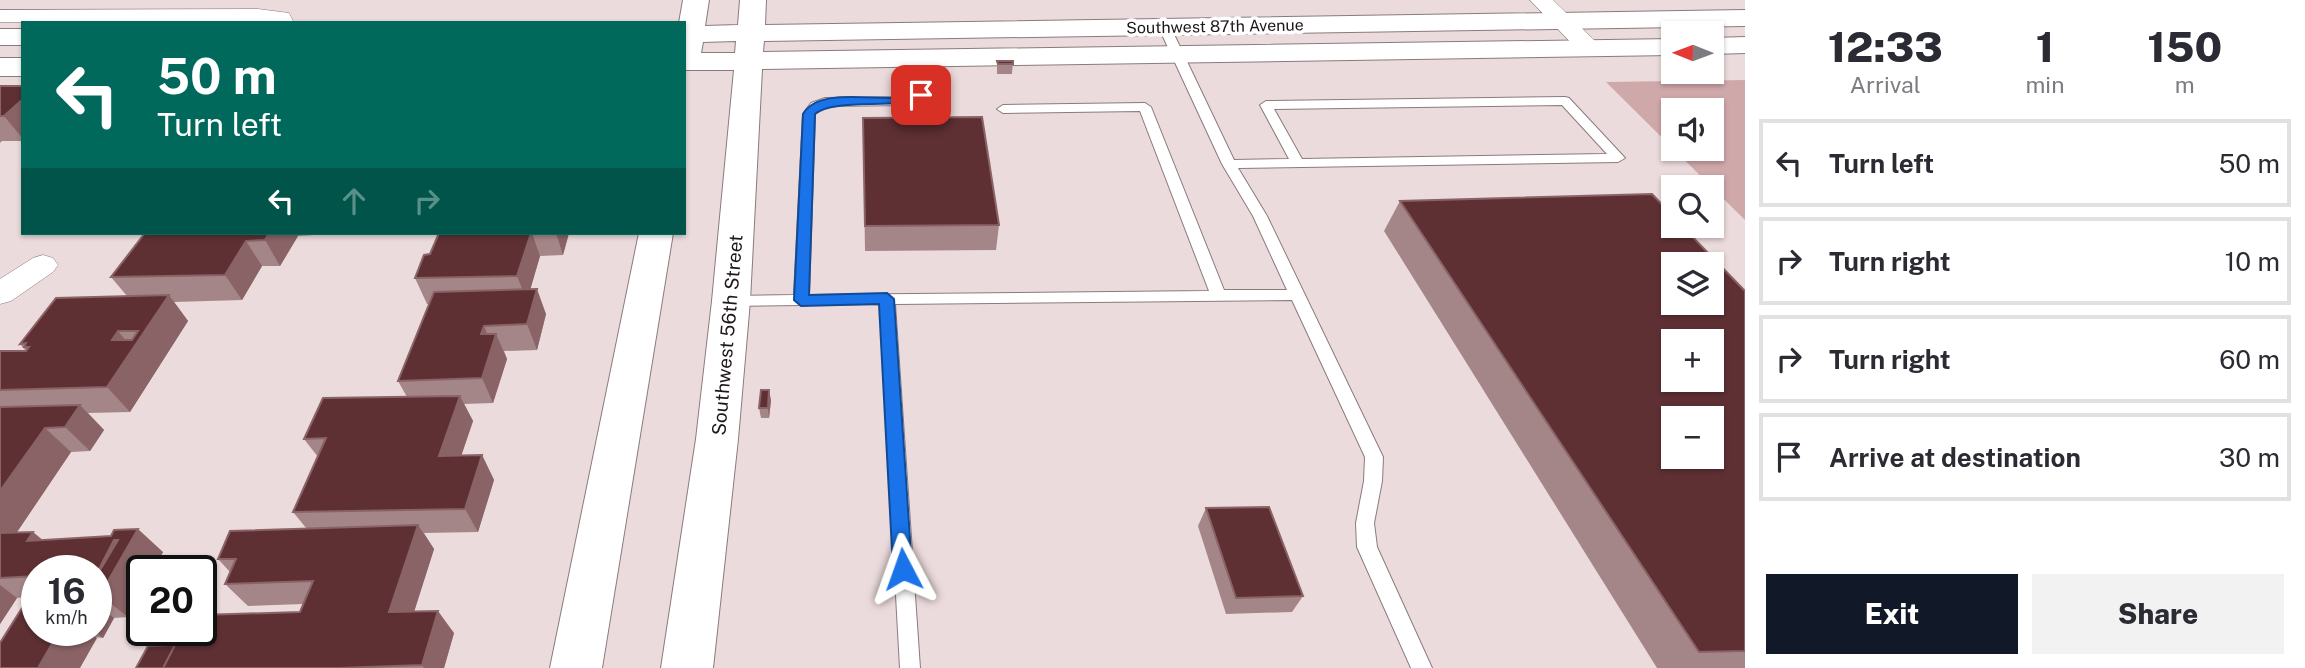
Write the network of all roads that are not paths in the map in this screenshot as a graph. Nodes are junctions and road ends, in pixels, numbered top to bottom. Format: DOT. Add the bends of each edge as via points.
graph roads {
  1 [pos="696,0"];
  2 [pos="1541,0"];
  3 [pos="0,16"];
  4 [pos="1745,18"];
  5 [pos="282,21"];
  6 [pos="1562,21"];
  7 [pos="1165,28"];
  8 [pos="751,31"];
  9 [pos="0,37"];
  10 [pos="21,37"];
  11 [pos="1745,45"];
  12 [pos="1724,46"];
  13 [pos="1661,47"];
  14 [pos="1589,48"];
  15 [pos="686,53"];
  16 [pos="1177,54"];
  17 [pos="920,59"];
  18 [pos="21,66"];
  19 [pos="0,67"];
  20 [pos="1003,109"];
  21 [pos="1298,163"];
  22 [pos="1229,164"];
  23 [pos="656,235"];
  24 [pos="43,265"];
  25 [pos="0,293"];
  26 [pos="1219,295"];
  27 [pos="1297,295"];
  28 [pos="887,299"];
  29 [pos="801,300"];
  30 [pos="731,301"];
  31 [pos="576,668"];
  32 [pos="687,668"];
  33 [pos="910,668"];
  34 [pos="1422,668"];
  1 -- 15 [label="main road"];
  2 -- 6 [label="street"];
  3 -- 5 [label="street" via="258,15"];
  4 -- 6 [label="main road, Southwest 87th Avenue"];
  6 -- 7 [label="main road, Southwest 87th Avenue"];
  6 -- 14 [label="street"];
  7 -- 8 [label="main road, Southwest 87th Avenue"];
  7 -- 16 [label="lane"];
  8 -- 15 [label="main road, Southwest 87th Avenue"];
  8 -- 17 [label="main road, Southwest 87th Avenue"];
  8 -- 30 [label="main road, Southwest 56th Street"];
  9 -- 10 [label="main road"];
  11 -- 12 [label="main road"];
  13 -- 14 [label="main road, Southwest 87th Avenue"];
  14 -- 16 [label="main road, Southwest 87th Avenue"];
  16 -- 17 [label="main road, Southwest 87th Avenue"];
  16 -- 22 [label="lane"];
  17 -- 29 [label="lane" via="924,88 917,98 825,102 809,114"];
  18 -- 19 [label="main road"];
  20 -- 26 [label="lane" via="1145,107"];
  21 -- 21 [label="lane" via="1548,159 1618,158 1565,101 1266,105"];
  21 -- 22 [label="lane"];
  22 -- 27 [label="lane" via="1260,216"];
  23 -- 31 [label="main road"];
  24 -- 25 [label="street"];
  26 -- 27 [label="lane"];
  26 -- 28 [label="lane"];
  27 -- 34 [label="lane" via="1374,457 1376,471 1362,528"];
  28 -- 29 [label="lane"];
  28 -- 33 [label="lane"];
  29 -- 30 [label="lane"];
  30 -- 32 [label="main road, Southwest 56th Street" via="718,439"];
}
